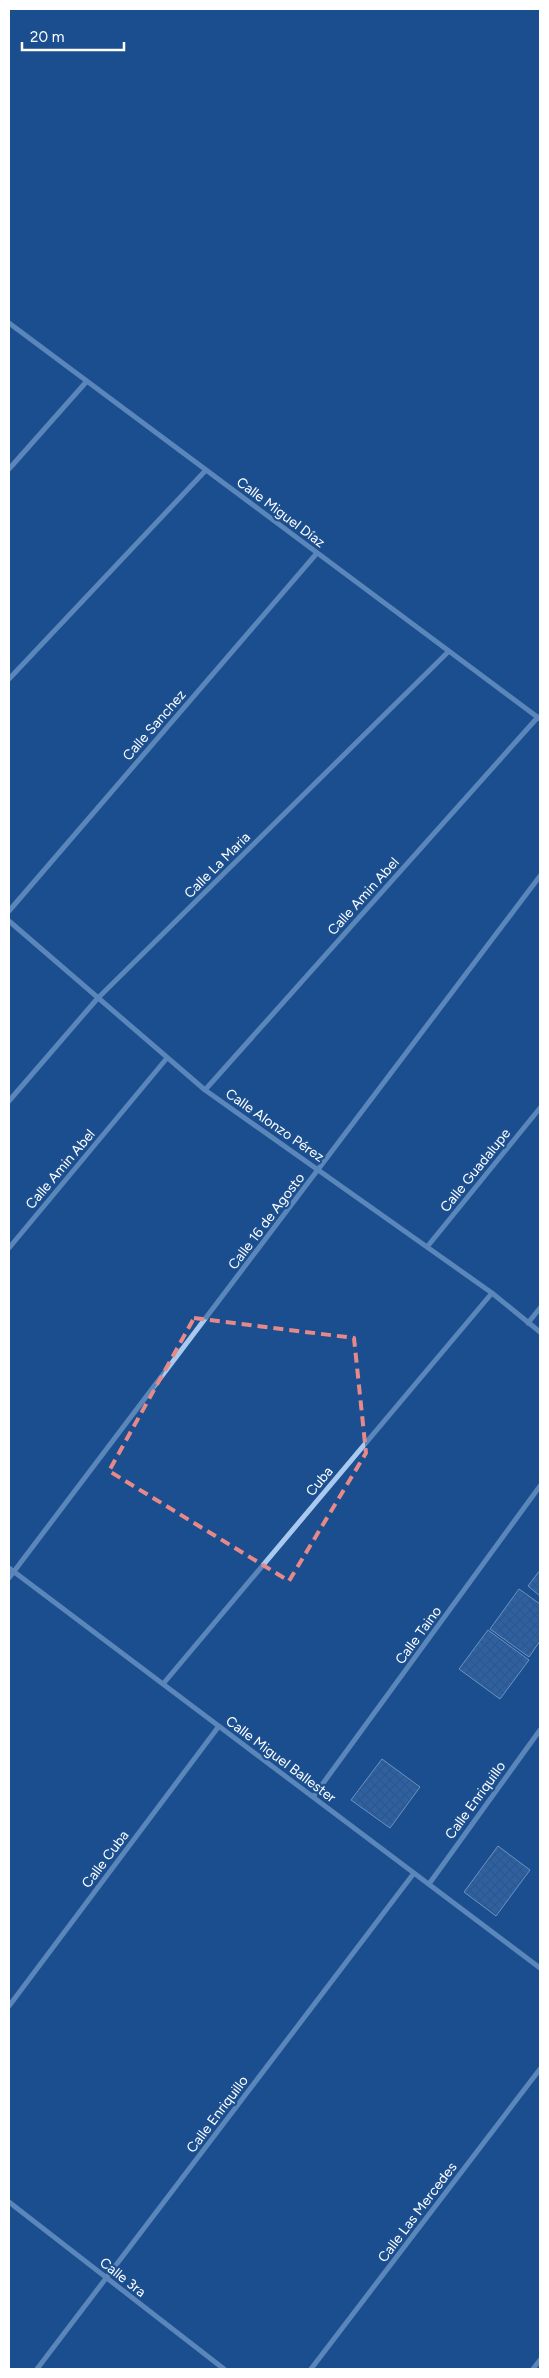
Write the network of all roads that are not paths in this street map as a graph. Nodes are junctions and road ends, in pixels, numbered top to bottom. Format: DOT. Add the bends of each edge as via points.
graph roads {
  1 [pos="9,323"];
  2 [pos="87,381"];
  3 [pos="9,469"];
  4 [pos="206,470"];
  5 [pos="317,553"];
  6 [pos="449,651"];
  7 [pos="9,679"];
  8 [pos="539,718"];
  9 [pos="540,876"];
  10 [pos="9,911"];
  11 [pos="9,921"];
  12 [pos="97,999"];
  13 [pos="167,1058"];
  14 [pos="205,1090"];
  15 [pos="9,1101"];
  16 [pos="540,1108"];
  17 [pos="319,1169"];
  18 [pos="428,1247"];
  19 [pos="9,1248"];
  20 [pos="492,1293"];
  21 [pos="540,1308"];
  22 [pos="528,1323"];
  23 [pos="540,1332"];
  24 [pos="540,1486"];
  25 [pos="11,1570"];
  26 [pos="9,1578"];
  27 [pos="163,1684"];
  28 [pos="219,1726"];
  29 [pos="540,1730"];
  30 [pos="313,1797"];
  31 [pos="414,1873"];
  32 [pos="428,1884"];
  33 [pos="540,1968"];
  34 [pos="9,2006"];
  35 [pos="540,2069"];
  36 [pos="9,2202"];
  37 [pos="106,2278"];
  38 [pos="540,2360"];
  39 [pos="37,2369"];
  40 [pos="224,2369"];
  41 [pos="311,2369"];
  42 [pos="533,2369"];
  1 -- 2 [label="street, Calle Miguel Díaz"];
  2 -- 3 [label="street"];
  2 -- 4 [label="street, Calle Miguel Díaz"];
  4 -- 5 [label="street, Calle Miguel Díaz"];
  4 -- 7 [label="street"];
  5 -- 6 [label="street, Calle Miguel Díaz"];
  5 -- 10 [label="street, Calle Sanchez"];
  6 -- 8 [label="street, Calle Miguel Díaz"];
  6 -- 12 [label="street, Calle La Maria"];
  8 -- 14 [label="street, Calle Amin Abel"];
  9 -- 17 [label="street, Calle 16 de Agosto"];
  11 -- 12 [label="street, Calle Alonzo Pérez"];
  12 -- 13 [label="street, Calle Alonzo Pérez"];
  12 -- 15 [label="street, Calle La Maria"];
  13 -- 14 [label="street, Calle Alonzo Pérez"];
  13 -- 19 [label="street, Calle Amin Abel"];
  14 -- 17 [label="street, Calle Alonzo Pérez"];
  16 -- 18 [label="street, Calle Guadalupe"];
  17 -- 18 [label="street, Calle Alonzo Pérez"];
  17 -- 25 [label="street, Calle 16 de Agosto"];
  18 -- 20 [label="street, Calle Alonzo Pérez"];
  20 -- 22 [label="street, Calle Alonzo Pérez"];
  20 -- 27 [label="street, Cuba"];
  21 -- 22 [label="street"];
  22 -- 23 [label="street, Calle Alonzo Pérez"];
  24 -- 30 [label="street, Calle Taino"];
  25 -- 26 [label="street, Calle 16 de Agosto"];
  25 -- 27 [label="street, Calle Miguel Ballester"];
  27 -- 28 [label="street, Calle Miguel Ballester"];
  28 -- 30 [label="street, Calle Miguel Ballester"];
  28 -- 34 [label="street, Calle Cuba"];
  29 -- 32 [label="street, Calle Enriquillo"];
  30 -- 31 [label="street, Calle Miguel Ballester"];
  31 -- 32 [label="street, Calle Miguel Ballester"];
  31 -- 37 [label="street, Calle Enriquillo"];
  32 -- 33 [label="street, Calle Miguel Ballester"];
  35 -- 41 [label="street, Calle Las Mercedes"];
  36 -- 37 [label="street, Calle 3ra"];
  37 -- 39 [label="street, Calle Enriquillo"];
  37 -- 40 [label="street, Calle 3ra"];
  38 -- 42 [label="street"];
}
